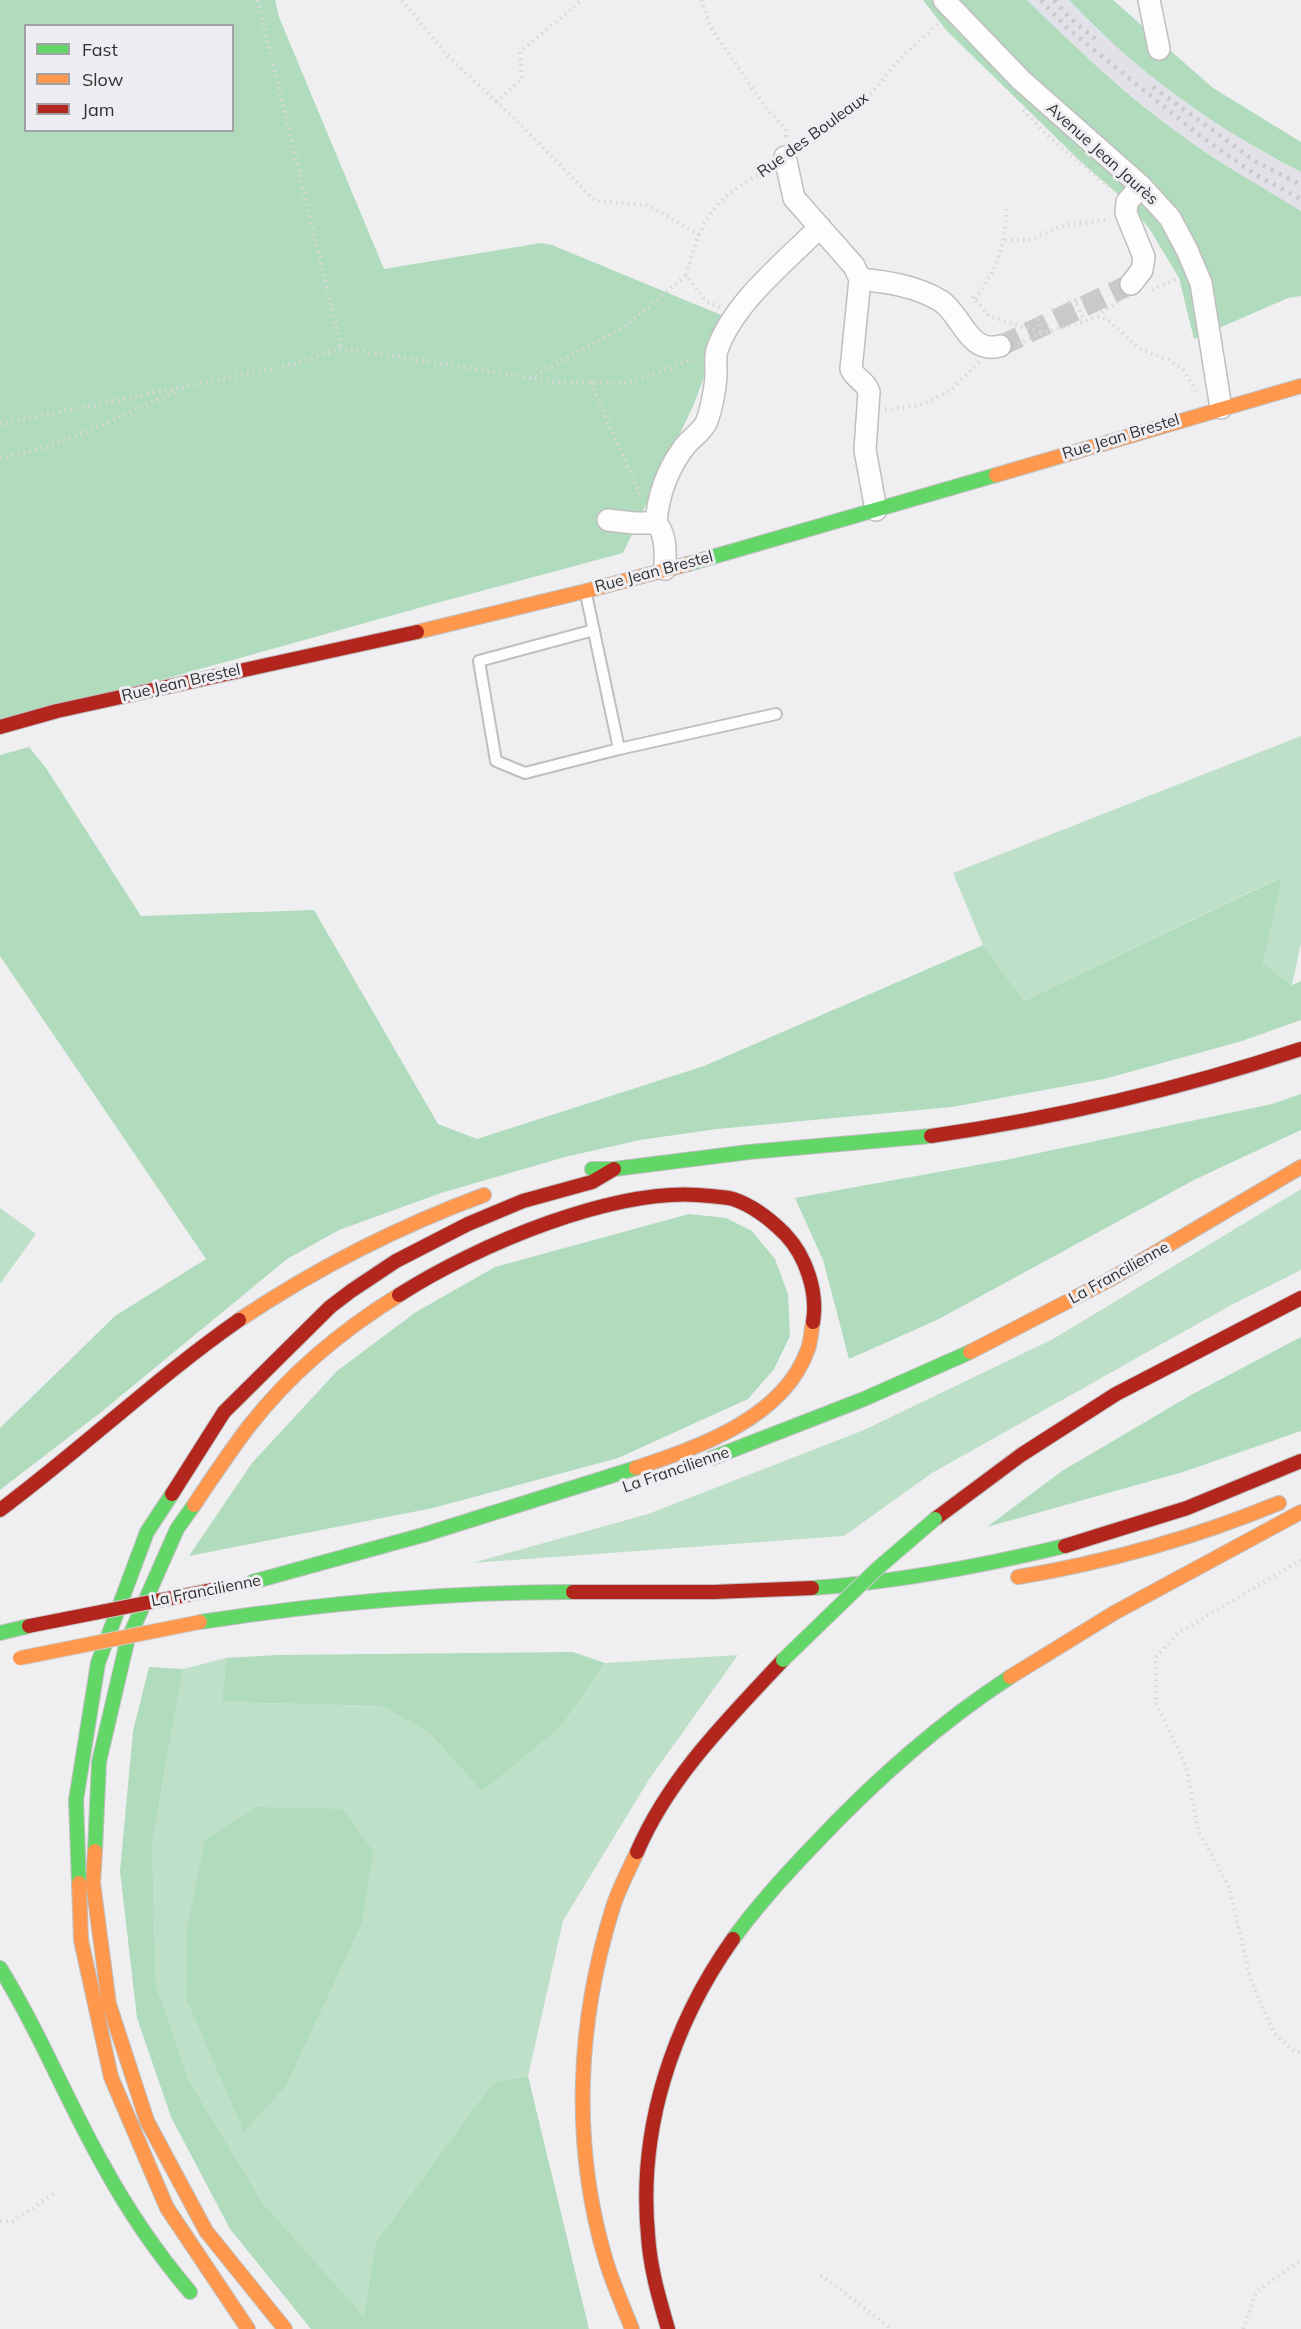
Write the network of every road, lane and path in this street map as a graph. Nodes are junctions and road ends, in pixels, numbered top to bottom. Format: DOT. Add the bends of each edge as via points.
graph roads {
  1 [pos="258,0"];
  2 [pos="402,0"];
  3 [pos="582,0"];
  4 [pos="701,0"];
  5 [pos="1149,0"];
  6 [pos="942,12"];
  7 [pos="946,31"];
  8 [pos="1159,49"];
  9 [pos="496,102"];
  10 [pos="1020,108"];
  11 [pos="785,157"];
  12 [pos="1141,186"];
  13 [pos="1126,208"];
  14 [pos="1007,209"];
  15 [pos="820,227"];
  16 [pos="700,235"];
  17 [pos="1005,240"];
  18 [pos="1173,268"];
  19 [pos="686,275"];
  20 [pos="860,279"];
  21 [pos="1131,284"];
  22 [pos="1181,290"];
  23 [pos="1089,294"];
  24 [pos="1076,303"];
  25 [pos="1052,310"];
  26 [pos="738,313"];
  27 [pos="1036,319"];
  28 [pos="1084,321"];
  29 [pos="1042,333"];
  30 [pos="1005,346"];
  31 [pos="341,348"];
  32 [pos="717,352"];
  33 [pos="980,360"];
  34 [pos="530,378"];
  35 [pos="1195,380"];
  36 [pos="591,383"];
  37 [pos="1301,386"];
  38 [pos="184,387"];
  39 [pos="1221,408"];
  40 [pos="869,412"];
  41 [pos="0,424"];
  42 [pos="0,458"];
  43 [pos="876,510"];
  44 [pos="657,517"];
  45 [pos="608,520"];
  46 [pos="665,569"];
  47 [pos="586,591"];
  48 [pos="594,630"];
  49 [pos="776,714"];
  50 [pos="0,727"];
  51 [pos="620,749"];
  52 [pos="1301,1049"];
  53 [pos="1301,1167"];
  54 [pos="614,1169"];
  55 [pos="580,1170"];
  56 [pos="498,1190"];
  57 [pos="1301,1298"];
  58 [pos="1301,1461"];
  59 [pos="695,1464"];
  60 [pos="1291,1497"];
  61 [pos="0,1510"];
  62 [pos="1301,1512"];
  63 [pos="501,1525"];
  64 [pos="1301,1560"];
  65 [pos="1008,1579"];
  66 [pos="235,1586"];
  67 [pos="643,1593"];
  68 [pos="888,1594"];
  69 [pos="0,1633"];
  70 [pos="15,1659"];
  71 [pos="63,1827"];
  72 [pos="67,1932"];
  73 [pos="70,1952"];
  74 [pos="0,1968"];
  75 [pos="1301,2052"];
  76 [pos="92,2055"];
  77 [pos="110,2111"];
  78 [pos="130,2157"];
  79 [pos="56,2192"];
  80 [pos="0,2221"];
  81 [pos="1301,2260"];
  82 [pos="821,2276"];
  83 [pos="197,2299"];
  84 [pos="248,2329"];
  85 [pos="285,2329"];
  86 [pos="632,2329"];
  87 [pos="668,2329"];
  88 [pos="892,2329"];
  89 [pos="1243,2329"];
  1 -- 31 [label="path"];
  2 -- 9 [label="path" via="447,56"];
  3 -- 9 [label="path" via="520,52 522,79"];
  4 -- 11 [label="path" via="711,27 766,108 786,129"];
  5 -- 8 [label="street"];
  6 -- 7 [label="path"];
  6 -- 11 [label="path, Rue des Bouleaux" via="872,93 822,124"];
  6 -- 12 [label="street, Avenue Jean Jaurès"];
  9 -- 16 [label="path" via="595,201 648,205"];
  10 -- 13 [label="path"];
  11 -- 15 [label="street" via="794,198"];
  11 -- 16 [label="path, Rue des Bouleaux" via="714,209"];
  12 -- 13 [label="street"];
  12 -- 39 [label="street, Avenue Jean Jaurès" via="1170,218 1201,283"];
  13 -- 17 [label="path" via="1111,219 1064,225 1029,240"];
  13 -- 21 [label="street" via="1144,257 1143,270"];
  14 -- 17 [label="path"];
  15 -- 20 [label="street" via="854,266"];
  15 -- 26 [label="street"];
  16 -- 19 [label="path, Rue des Bouleaux"];
  17 -- 29 [label="path" via="994,270 973,297 989,316"];
  18 -- 22 [label="path"];
  19 -- 26 [label="path" via="705,301"];
  19 -- 34 [label="path" via="625,327"];
  20 -- 30 [label="street" via="902,284 942,302 978,345"];
  20 -- 40 [label="street" via="851,369 866,384"];
  23 -- 24 [label="path"];
  24 -- 25 [label="path" via="1075,300"];
  24 -- 28 [label="path"];
  26 -- 32 [label="street"];
  27 -- 29 [label="path"];
  28 -- 29 [label="path"];
  28 -- 35 [label="path" via="1098,317 1108,320 1140,349 1183,370 1196,392"];
  29 -- 30 [label="path"];
  31 -- 34 [label="path"];
  31 -- 38 [label="path" via="296,364"];
  32 -- 36 [label="path" via="626,383"];
  32 -- 44 [label="street" via="708,420 682,448 672,467 658,501"];
  33 -- 40 [label="path" via="951,390 924,404"];
  34 -- 36 [label="path"];
  36 -- 44 [label="path" via="640,496"];
  37 -- 39 [label="main road, Rue Jean Brestel"];
  38 -- 41 [label="path"];
  38 -- 42 [label="path" via="57,443"];
  39 -- 43 [label="main road, Rue Jean Brestel"];
  40 -- 43 [label="street" via="865,450"];
  43 -- 46 [label="main road, Rue Jean Brestel"];
  44 -- 45 [label="street" via="634,523"];
  44 -- 46 [label="street" via="664,540"];
  46 -- 47 [label="main road, Rue Jean Brestel"];
  47 -- 48 [label="lane"];
  47 -- 50 [label="main road, Rue Jean Brestel"];
  48 -- 51 [label="lane"];
  48 -- 51 [label="lane" via="479,661 496,761 525,772"];
  49 -- 51 [label="lane"];
  52 -- 54 [label="main road" via="1159,1093 1017,1122 930,1136"];
  53 -- 59 [label="main road, La Francilienne" via="1028,1323 894,1386"];
  54 -- 55 [label="main road"];
  54 -- 71 [label="main road" via="594,1182 540,1195 465,1224 398,1261 306,1327 226,1408 161,1499 104,1618 80,1700"];
  56 -- 61 [label="main road" via="370,1242 280,1293 205,1345"];
  57 -- 86 [label="main road, bridge" via="1116,1394 1021,1455 935,1519 783,1660 710,1740 656,1815 624,1881 592,1984 581,2089 584,2160 598,2231"];
  58 -- 67 [label="main road, La Francilienne" via="1191,1506 1090,1539 1013,1558 931,1574 827,1587"];
  60 -- 65 [label="main road" via="1210,1531 1150,1550"];
  62 -- 87 [label="main road" via="1073,1637 963,1711 846,1810 784,1876 732,1940 698,1993 675,2042 657,2098 651,2133 646,2176 649,2236"];
  63 -- 66 [label="main road, La Francilienne" via="363,1560"];
  64 -- 75 [label="path" via="1178,1633 1156,1658 1156,1703 1186,1766 1198,1830 1229,1887 1251,1981 1274,2033 1294,2052"];
  66 -- 69 [label="main road, La Francilienne, bridge"];
  66 -- 85 [label="main road" via="346,1558 578,1487 695,1446 758,1414 792,1381 812,1339 815,1303 801,1255 783,1229 755,1207 724,1196 694,1193 611,1205 569,1216 487,1247 388,1301 289,1382 220,1461 161,1558 117,1671 97,1767 91,1862 98,1949 126,2067 166,2165 231,2268"];
  67 -- 68 [label="main road" via="794,1599"];
  67 -- 70 [label="main road, La Francilienne, bridge" via="428,1596 267,1611"];
  72 -- 73 [label="main road"];
  74 -- 83 [label="main road" via="122,2199"];
  76 -- 77 [label="main road"];
  78 -- 84 [label="main road" via="184,2248"];
  79 -- 80 [label="path" via="13,2221"];
  81 -- 89 [label="path" via="1256,2292"];
  82 -- 88 [label="path"];
}
